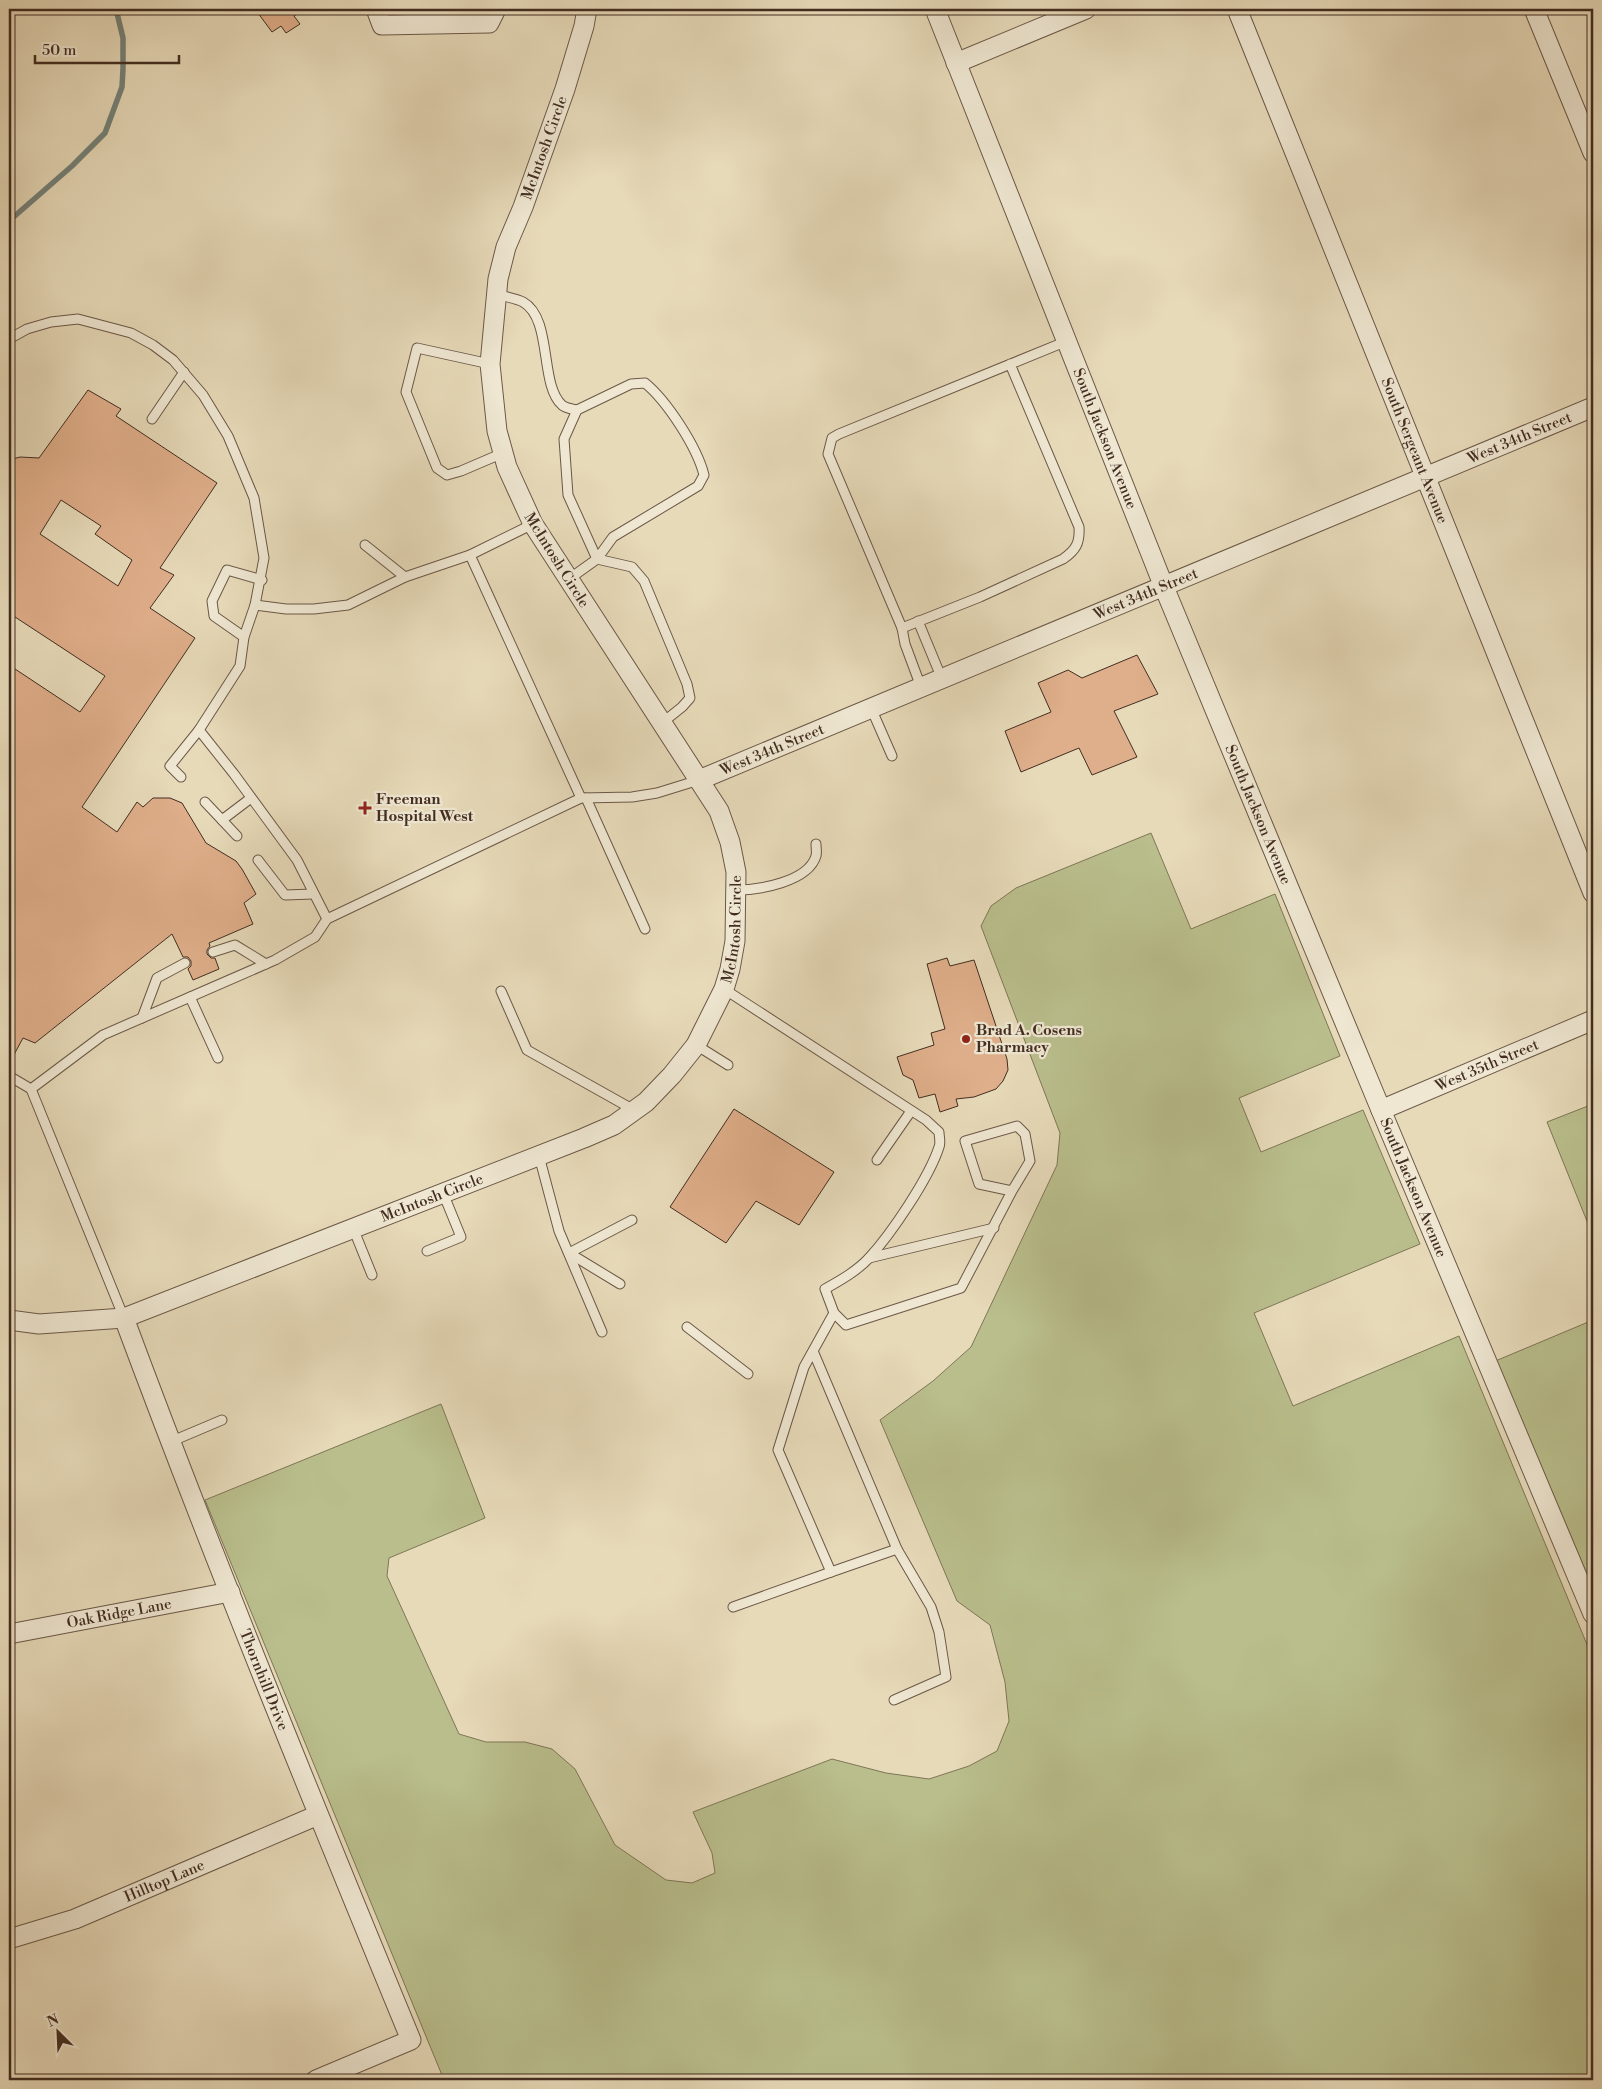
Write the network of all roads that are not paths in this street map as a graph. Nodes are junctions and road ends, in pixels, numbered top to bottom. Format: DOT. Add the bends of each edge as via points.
graph roads {
  1 [pos="496,9"];
  2 [pos="587,9"];
  3 [pos="935,9"];
  4 [pos="1086,9"];
  5 [pos="1237,9"];
  6 [pos="1534,9"];
  7 [pos="379,17"];
  8 [pos="956,63"];
  9 [pos="1593,153"];
  10 [pos="497,294"];
  11 [pos="9,339"];
  12 [pos="1067,340"];
  13 [pos="490,364"];
  14 [pos="1010,364"];
  15 [pos="184,372"];
  16 [pos="1593,407"];
  17 [pos="576,410"];
  18 [pos="152,418"];
  19 [pos="503,452"];
  20 [pos="1425,477"];
  21 [pos="533,524"];
  22 [pos="365,544"];
  23 [pos="470,555"];
  24 [pos="597,559"];
  25 [pos="405,577"];
  26 [pos="262,580"];
  27 [pos="569,580"];
  28 [pos="1164,587"];
  29 [pos="255,605"];
  30 [pos="918,621"];
  31 [pos="902,628"];
  32 [pos="244,637"];
  33 [pos="942,679"];
  34 [pos="921,687"];
  35 [pos="871,708"];
  36 [pos="662,723"];
  37 [pos="199,730"];
  38 [pos="892,756"];
  39 [pos="181,777"];
  40 [pos="699,780"];
  41 [pos="251,798"];
  42 [pos="583,798"];
  43 [pos="205,802"];
  44 [pos="222,820"];
  45 [pos="237,836"];
  46 [pos="816,844"];
  47 [pos="258,860"];
  48 [pos="736,890"];
  49 [pos="1593,893"];
  50 [pos="313,894"];
  51 [pos="327,919"];
  52 [pos="645,929"];
  53 [pos="213,952"];
  54 [pos="185,963"];
  55 [pos="266,964"];
  56 [pos="724,989"];
  57 [pos="501,991"];
  58 [pos="190,997"];
  59 [pos="142,1018"];
  60 [pos="1593,1020"];
  61 [pos="696,1045"];
  62 [pos="218,1058"];
  63 [pos="728,1065"];
  64 [pos="9,1076"];
  65 [pos="31,1089"];
  66 [pos="634,1110"];
  67 [pos="1381,1110"];
  68 [pos="910,1111"];
  69 [pos="539,1156"];
  70 [pos="877,1160"];
  71 [pos="1012,1191"];
  72 [pos="443,1192"];
  73 [pos="632,1220"];
  74 [pos="353,1228"];
  75 [pos="994,1228"];
  76 [pos="427,1251"];
  77 [pos="569,1254"];
  78 [pos="869,1258"];
  79 [pos="372,1275"];
  80 [pos="620,1284"];
  81 [pos="834,1313"];
  82 [pos="124,1318"];
  83 [pos="9,1320"];
  84 [pos="687,1327"];
  85 [pos="602,1332"];
  86 [pos="813,1351"];
  87 [pos="748,1374"];
  88 [pos="222,1420"];
  89 [pos="170,1442"];
  90 [pos="897,1549"];
  91 [pos="831,1572"];
  92 [pos="230,1592"];
  93 [pos="733,1607"];
  94 [pos="1593,1614"];
  95 [pos="9,1634"];
  96 [pos="894,1700"];
  97 [pos="318,1815"];
  98 [pos="9,1939"];
  99 [pos="316,2080"];
  1 -- 7 [label="street" via="489,23"];
  2 -- 10 [label="street, McIntosh Circle" via="565,90 506,247"];
  3 -- 8 [label="street, South Jackson Avenue"];
  4 -- 8 [label="street"];
  5 -- 20 [label="street, South Sergeant Avenue"];
  6 -- 9 [label="street"];
  8 -- 12 [label="street, South Jackson Avenue"];
  10 -- 13 [label="street, McIntosh Circle"];
  10 -- 17 [label="lane" via="524,302 536,317 554,394 563,407"];
  11 -- 15 [label="lane" via="27,329 78,319 131,333 153,345"];
  12 -- 14 [label="lane"];
  12 -- 28 [label="street, South Jackson Avenue"];
  13 -- 19 [label="street, McIntosh Circle"];
  13 -- 19 [label="lane" via="417,348 406,392 437,468 447,475"];
  14 -- 30 [label="lane" via="1079,527 1078,544 1074,552 1063,559"];
  14 -- 31 [label="lane" via="839,434 829,444 828,454"];
  15 -- 18 [label="lane"];
  15 -- 26 [label="lane" via="203,394 228,436 254,498 264,558"];
  16 -- 20 [label="street, West 34th Street"];
  17 -- 24 [label="lane" via="564,439 568,495"];
  17 -- 24 [label="lane" via="630,384 645,383 659,394 700,458 704,474 698,486 613,537"];
  19 -- 21 [label="street, McIntosh Circle"];
  20 -- 28 [label="street, West 34th Street"];
  20 -- 49 [label="street, South Sergeant Avenue"];
  21 -- 23 [label="lane"];
  21 -- 27 [label="street, McIntosh Circle"];
  22 -- 25 [label="lane"];
  23 -- 25 [label="lane"];
  23 -- 42 [label="lane"];
  24 -- 27 [label="lane"];
  24 -- 36 [label="lane" via="632,567 644,580 687,684 690,698"];
  25 -- 29 [label="lane" via="348,605 286,609"];
  26 -- 29 [label="lane"];
  26 -- 32 [label="lane" via="227,570 212,602 214,616"];
  27 -- 36 [label="street, McIntosh Circle"];
  28 -- 33 [label="street, West 34th Street"];
  28 -- 67 [label="street, South Jackson Avenue"];
  29 -- 32 [label="lane"];
  30 -- 31 [label="lane"];
  30 -- 33 [label="lane"];
  31 -- 34 [label="lane"];
  32 -- 37 [label="lane" via="240,666"];
  33 -- 34 [label="street, West 34th Street"];
  34 -- 35 [label="street, West 34th Street"];
  35 -- 38 [label="lane"];
  35 -- 40 [label="street, West 34th Street"];
  36 -- 40 [label="street, McIntosh Circle"];
  37 -- 39 [label="lane" via="170,766"];
  37 -- 41 [label="lane"];
  40 -- 42 [label="lane" via="632,798"];
  40 -- 48 [label="street, McIntosh Circle" via="719,811 727,834 736,872"];
  41 -- 44 [label="lane"];
  41 -- 50 [label="lane" via="296,860"];
  42 -- 51 [label="lane"];
  42 -- 52 [label="lane"];
  43 -- 44 [label="lane"];
  44 -- 45 [label="lane"];
  46 -- 48 [label="lane" via="816,856 798,876 759,890"];
  47 -- 50 [label="lane" via="285,895"];
  48 -- 56 [label="street, McIntosh Circle" via="735,941"];
  50 -- 51 [label="lane"];
  51 -- 55 [label="lane" via="315,937"];
  53 -- 55 [label="lane" via="235,945"];
  54 -- 59 [label="lane" via="157,978"];
  55 -- 58 [label="lane"];
  56 -- 61 [label="street, McIntosh Circle"];
  56 -- 68 [label="lane"];
  57 -- 66 [label="lane" via="527,1050"];
  58 -- 59 [label="lane"];
  58 -- 62 [label="lane"];
  59 -- 65 [label="lane" via="103,1035"];
  60 -- 67 [label="street, West 35th Street"];
  61 -- 63 [label="lane"];
  61 -- 66 [label="street, McIntosh Circle" via="672,1075"];
  64 -- 65 [label="lane"];
  65 -- 82 [label="lane"];
  66 -- 69 [label="street, McIntosh Circle" via="614,1125"];
  67 -- 94 [label="street, South Jackson Avenue"];
  68 -- 70 [label="lane"];
  68 -- 78 [label="lane" via="939,1132 940,1145 924,1179"];
  69 -- 72 [label="street, McIntosh Circle"];
  69 -- 77 [label="lane"];
  71 -- 71 [label="lane" via="1030,1161 1025,1134 1017,1126 966,1141 979,1184"];
  71 -- 75 [label="lane"];
  72 -- 74 [label="street, McIntosh Circle"];
  72 -- 76 [label="lane" via="461,1237"];
  73 -- 77 [label="lane"];
  74 -- 79 [label="lane"];
  74 -- 82 [label="street, McIntosh Circle"];
  75 -- 78 [label="lane"];
  75 -- 81 [label="lane" via="961,1288 846,1325"];
  77 -- 80 [label="lane"];
  77 -- 85 [label="lane"];
  78 -- 81 [label="lane" via="825,1289"];
  81 -- 86 [label="lane"];
  82 -- 83 [label="street, McIntosh Circle" via="39,1324"];
  82 -- 89 [label="street, Thornhill Drive"];
  84 -- 87 [label="lane"];
  86 -- 90 [label="lane"];
  86 -- 91 [label="lane" via="804,1367 778,1450"];
  88 -- 89 [label="lane"];
  89 -- 92 [label="street, Thornhill Drive"];
  90 -- 91 [label="lane"];
  90 -- 96 [label="lane" via="931,1607 939,1632 946,1677"];
  91 -- 93 [label="lane"];
  92 -- 95 [label="street, Oak Ridge Lane"];
  92 -- 97 [label="street, Thornhill Drive"];
  97 -- 98 [label="street, Hilltop Lane" via="75,1919"];
  97 -- 99 [label="street, Thornhill Drive" via="411,2040"];
}
